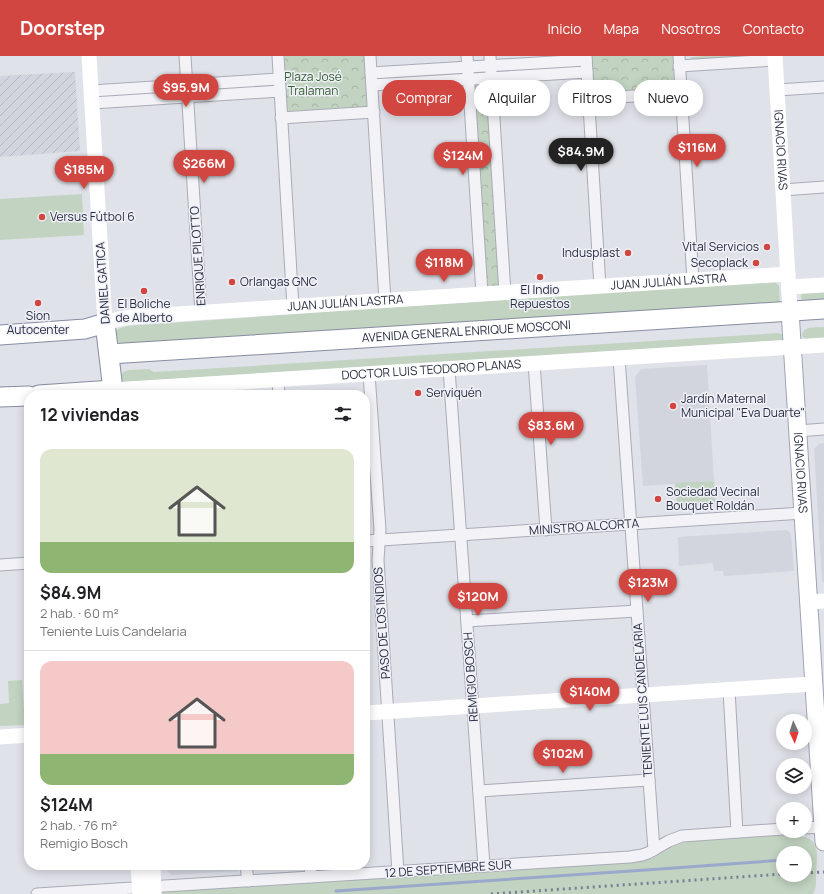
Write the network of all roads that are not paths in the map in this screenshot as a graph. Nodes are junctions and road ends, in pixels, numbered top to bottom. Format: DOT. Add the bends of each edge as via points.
graph roads {
  1 [pos="89,56"];
  2 [pos="185,56"];
  3 [pos="278,56"];
  4 [pos="370,56"];
  5 [pos="586,58"];
  6 [pos="775,58"];
  7 [pos="468,61"];
  8 [pos="490,61"];
  9 [pos="679,61"];
  10 [pos="587,72"];
  11 [pos="371,73"];
  12 [pos="492,78"];
  13 [pos="279,79"];
  14 [pos="469,80"];
  15 [pos="587,80"];
  16 [pos="680,80"];
  17 [pos="187,85"];
  18 [pos="372,85"];
  19 [pos="824,88"];
  20 [pos="777,90"];
  21 [pos="280,91"];
  22 [pos="91,97"];
  23 [pos="188,97"];
  24 [pos="374,112"];
  25 [pos="589,116"];
  26 [pos="682,116"];
  27 [pos="282,118"];
  28 [pos="824,187"];
  29 [pos="783,190"];
  30 [pos="693,281"];
  31 [pos="788,281"];
  32 [pos="824,285"];
  33 [pos="600,287"];
  34 [pos="505,293"];
  35 [pos="482,294"];
  36 [pos="385,301"];
  37 [pos="293,307"];
  38 [pos="824,309"];
  39 [pos="201,313"];
  40 [pos="791,318"];
  41 [pos="824,322"];
  42 [pos="106,323"];
  43 [pos="0,335"];
  44 [pos="824,345"];
  45 [pos="792,347"];
  46 [pos="620,358"];
  47 [pos="110,360"];
  48 [pos="534,363"];
  49 [pos="449,369"];
  50 [pos="369,374"];
  51 [pos="278,380"];
  52 [pos="114,390"];
  53 [pos="197,390"];
  54 [pos="279,390"];
  55 [pos="24,396"];
  56 [pos="0,398"];
  57 [pos="824,429"];
  58 [pos="798,431"];
  59 [pos="802,513"];
  60 [pos="631,524"];
  61 [pos="546,530"];
  62 [pos="461,535"];
  63 [pos="380,540"];
  64 [pos="370,541"];
  65 [pos="24,563"];
  66 [pos="0,565"];
  67 [pos="816,602"];
  68 [pos="637,611"];
  69 [pos="467,621"];
  70 [pos="814,684"];
  71 [pos="729,690"];
  72 [pos="643,695"];
  73 [pos="473,706"];
  74 [pos="388,712"];
  75 [pos="370,713"];
  76 [pos="24,735"];
  77 [pos="0,737"];
  78 [pos="821,743"];
  79 [pos="649,780"];
  80 [pos="479,791"];
  81 [pos="776,829"];
  82 [pos="812,829"];
  83 [pos="737,832"];
  84 [pos="824,832"];
  85 [pos="654,850"];
  86 [pos="484,866"];
  87 [pos="138,870"];
  88 [pos="153,870"];
  89 [pos="247,870"];
  90 [pos="310,870"];
  91 [pos="398,872"];
  92 [pos="311,877"];
  93 [pos="248,881"];
  94 [pos="154,890"];
  95 [pos="140,891"];
  96 [pos="37,894"];
  1 -- 22 [label="street, DANIEL GATICA"];
  2 -- 17 [label="street, ENRIQUE PILOTTO"];
  3 -- 13 [label="street"];
  4 -- 11 [label="street"];
  5 -- 8 [label="street"];
  5 -- 10 [label="street"];
  6 -- 9 [label="street"];
  6 -- 20 [label="street, IGNACIO RIVAS"];
  7 -- 8 [label="street"];
  7 -- 11 [label="street"];
  7 -- 14 [label="street"];
  8 -- 12 [label="street"];
  9 -- 16 [label="street"];
  10 -- 12 [label="street"];
  10 -- 15 [label="street"];
  11 -- 18 [label="street"];
  12 -- 14 [label="street"];
  12 -- 34 [label="street"];
  13 -- 17 [label="street"];
  13 -- 21 [label="street"];
  14 -- 18 [label="street"];
  14 -- 35 [label="street"];
  17 -- 22 [label="street"];
  17 -- 23 [label="street, ENRIQUE PILOTTO"];
  18 -- 24 [label="street"];
  19 -- 20 [label="street"];
  20 -- 29 [label="street, IGNACIO RIVAS"];
  21 -- 23 [label="street"];
  21 -- 27 [label="street"];
  22 -- 23 [label="street"];
  22 -- 42 [label="street, DANIEL GATICA"];
  23 -- 39 [label="street, ENRIQUE PILOTTO"];
  24 -- 27 [label="street"];
  24 -- 36 [label="street"];
  25 -- 33 [label="street"];
  26 -- 30 [label="street"];
  27 -- 37 [label="street"];
  28 -- 29 [label="street"];
  29 -- 31 [label="street, IGNACIO RIVAS"];
  30 -- 31 [label="street, JUAN JULIÁN LASTRA"];
  30 -- 33 [label="street, JUAN JULIÁN LASTRA"];
  31 -- 32 [label="street, JUAN JULIÁN LASTRA"];
  31 -- 40 [label="street, IGNACIO RIVAS"];
  33 -- 34 [label="street, JUAN JULIÁN LASTRA"];
  34 -- 35 [label="street, JUAN JULIÁN LASTRA"];
  35 -- 36 [label="street, JUAN JULIÁN LASTRA"];
  36 -- 37 [label="street, JUAN JULIÁN LASTRA"];
  37 -- 39 [label="street, JUAN JULIÁN LASTRA"];
  38 -- 40 [label="highway, AVENIDA GENERAL ENRIQUE MOSCONI"];
  39 -- 42 [label="street, JUAN JULIÁN LASTRA" via="132,317"];
  40 -- 41 [label="highway, AVENIDA GENERAL ENRIQUE MOSCONI"];
  40 -- 45 [label="main road, IGNACIO RIVAS"];
  40 -- 47 [label="highway, AVENIDA GENERAL ENRIQUE MOSCONI"];
  42 -- 43 [label="highway, JUAN JULIÁN LASTRA" via="85,329"];
  42 -- 47 [label="highway, DANIEL GATICA"];
  44 -- 45 [label="street, DOCTOR LUIS TEODORO PLANAS"];
  45 -- 46 [label="street, DOCTOR LUIS TEODORO PLANAS"];
  45 -- 58 [label="main road, IGNACIO RIVAS"];
  46 -- 48 [label="street, DOCTOR LUIS TEODORO PLANAS"];
  46 -- 60 [label="street, TENIENTE LUIS CANDELARIA"];
  47 -- 52 [label="highway, DANIEL GATICA"];
  48 -- 49 [label="street, DOCTOR LUIS TEODORO PLANAS"];
  48 -- 61 [label="street"];
  49 -- 50 [label="street, DOCTOR LUIS TEODORO PLANAS"];
  49 -- 62 [label="street, REMIGIO BOSCH"];
  50 -- 51 [label="street, DOCTOR LUIS TEODORO PLANAS"];
  50 -- 63 [label="street, PASO DE LOS INDIOS"];
  51 -- 53 [label="street, DOCTOR LUIS TEODORO PLANAS"];
  51 -- 54 [label="street"];
  55 -- 56 [label="highway"];
  57 -- 58 [label="street"];
  58 -- 59 [label="main road, IGNACIO RIVAS"];
  59 -- 60 [label="street, MINISTRO ALCORTA"];
  59 -- 67 [label="main road, IGNACIO RIVAS"];
  60 -- 61 [label="street, MINISTRO ALCORTA"];
  60 -- 68 [label="street, TENIENTE LUIS CANDELARIA"];
  61 -- 62 [label="street, MINISTRO ALCORTA"];
  62 -- 63 [label="street, MINISTRO ALCORTA"];
  62 -- 69 [label="street, REMIGIO BOSCH"];
  63 -- 64 [label="street, MINISTRO ALCORTA"];
  63 -- 74 [label="street, PASO DE LOS INDIOS" via="378,560"];
  65 -- 66 [label="street"];
  67 -- 70 [label="main road, IGNACIO RIVAS"];
  68 -- 69 [label="street"];
  68 -- 72 [label="street, TENIENTE LUIS CANDELARIA"];
  69 -- 73 [label="street, REMIGIO BOSCH"];
  70 -- 71 [label="street"];
  70 -- 78 [label="main road, IGNACIO RIVAS"];
  71 -- 72 [label="street"];
  71 -- 83 [label="street"];
  72 -- 73 [label="street"];
  72 -- 79 [label="street, TENIENTE LUIS CANDELARIA"];
  73 -- 74 [label="street"];
  73 -- 80 [label="street, REMIGIO BOSCH"];
  74 -- 75 [label="street"];
  74 -- 91 [label="street, PASO DE LOS INDIOS"];
  76 -- 77 [label="street"];
  78 -- 84 [label="main road, IGNACIO RIVAS"];
  79 -- 80 [label="street"];
  79 -- 85 [label="street, TENIENTE LUIS CANDELARIA"];
  80 -- 86 [label="street, REMIGIO BOSCH"];
  81 -- 83 [label="street, 12 DE SEPTIEMBRE SUR"];
  82 -- 84 [label="street"];
  83 -- 85 [label="street, 12 DE SEPTIEMBRE SUR" via="682,836"];
  85 -- 86 [label="street, 12 DE SEPTIEMBRE SUR" via="630,857"];
  86 -- 91 [label="street, 12 DE SEPTIEMBRE SUR"];
  87 -- 95 [label="street"];
  88 -- 94 [label="street"];
  89 -- 93 [label="street"];
  90 -- 92 [label="street"];
  91 -- 92 [label="street, 12 DE SEPTIEMBRE SUR"];
  92 -- 93 [label="street, 12 DE SEPTIEMBRE SUR"];
  93 -- 94 [label="street, 12 DE SEPTIEMBRE SUR"];
  94 -- 95 [label="street, 12 DE SEPTIEMBRE SUR"];
  95 -- 96 [label="street, 12 DE SEPTIEMBRE SUR"];
}
